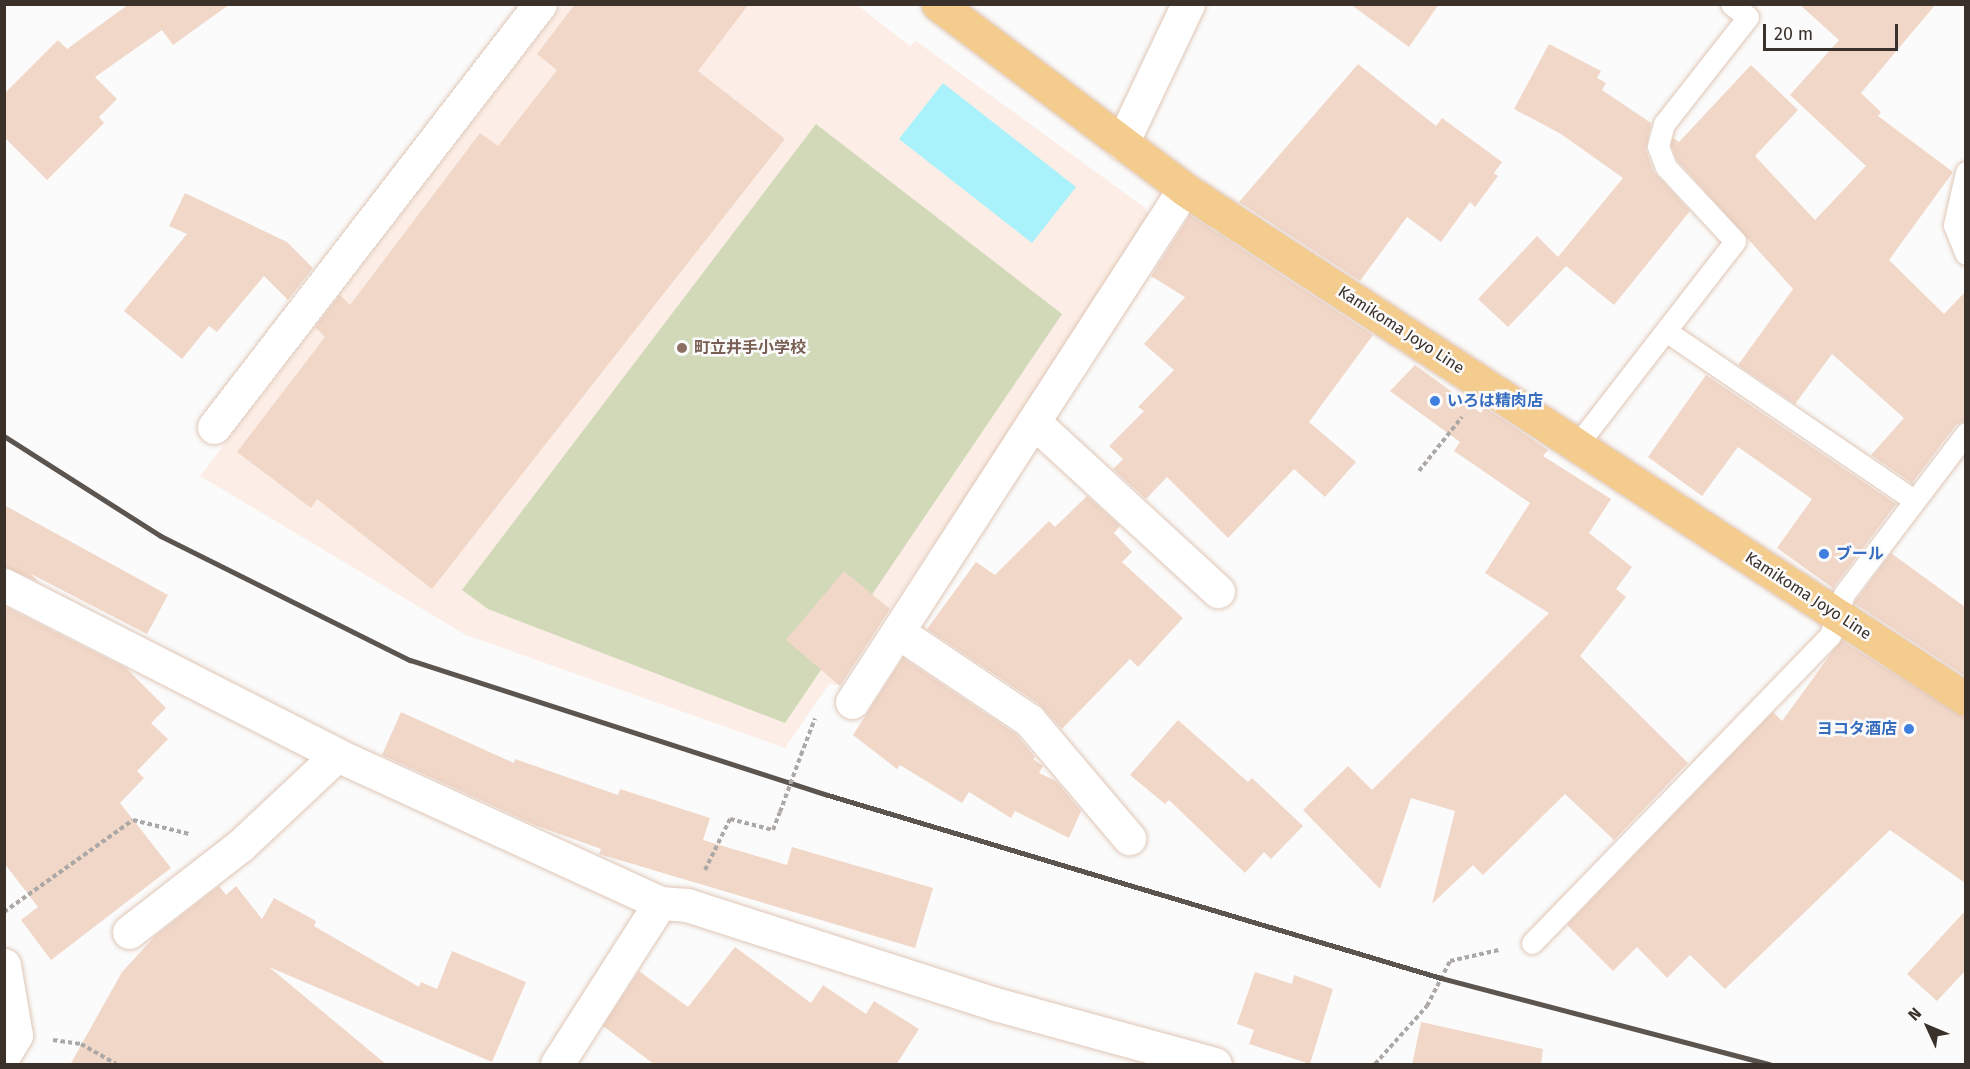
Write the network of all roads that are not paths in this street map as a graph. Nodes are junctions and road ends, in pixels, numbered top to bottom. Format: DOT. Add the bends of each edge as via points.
graph roads {
  1 [pos="540,4"];
  2 [pos="938,4"];
  3 [pos="1188,4"];
  4 [pos="1731,4"];
  5 [pos="1122,143"];
  6 [pos="1965,172"];
  7 [pos="1184,189"];
  8 [pos="1965,254"];
  9 [pos="1666,331"];
  10 [pos="1034,422"];
  11 [pos="214,427"];
  12 [pos="1965,433"];
  13 [pos="1577,445"];
  14 [pos="1912,499"];
  15 [pos="4,585"];
  16 [pos="1218,591"];
  17 [pos="1837,615"];
  18 [pos="898,632"];
  19 [pos="1965,699"];
  20 [pos="852,702"];
  21 [pos="337,755"];
  22 [pos="1129,838"];
  23 [pos="673,904"];
  24 [pos="129,932"];
  25 [pos="1532,943"];
  26 [pos="4,965"];
  27 [pos="10,1045"];
  28 [pos="556,1065"];
  29 [pos="1215,1065"];
  1 -- 11 [label="street"];
  2 -- 5 [label="main road, Kamikoma Joyo Line"];
  3 -- 5 [label="street"];
  4 -- 9 [label="lane" via="1748,17 1664,124 1658,146 1666,167 1735,241"];
  5 -- 7 [label="main road, Kamikoma Joyo Line"];
  6 -- 8 [label="lane" via="1954,225"];
  7 -- 10 [label="street"];
  7 -- 13 [label="main road, Kamikoma Joyo Line"];
  9 -- 13 [label="lane"];
  9 -- 14 [label="lane"];
  10 -- 16 [label="street"];
  10 -- 18 [label="street"];
  12 -- 14 [label="lane"];
  13 -- 17 [label="main road, Kamikoma Joyo Line"];
  14 -- 17 [label="lane" via="1844,594"];
  15 -- 21 [label="street"];
  17 -- 19 [label="main road, Kamikoma Joyo Line"];
  17 -- 25 [label="lane" via="1830,635"];
  18 -- 20 [label="street"];
  18 -- 22 [label="street" via="1029,720"];
  21 -- 23 [label="street"];
  21 -- 24 [label="street" via="240,846"];
  23 -- 28 [label="street"];
  23 -- 29 [label="street" via="995,1004"];
  26 -- 27 [label="street"];
}
